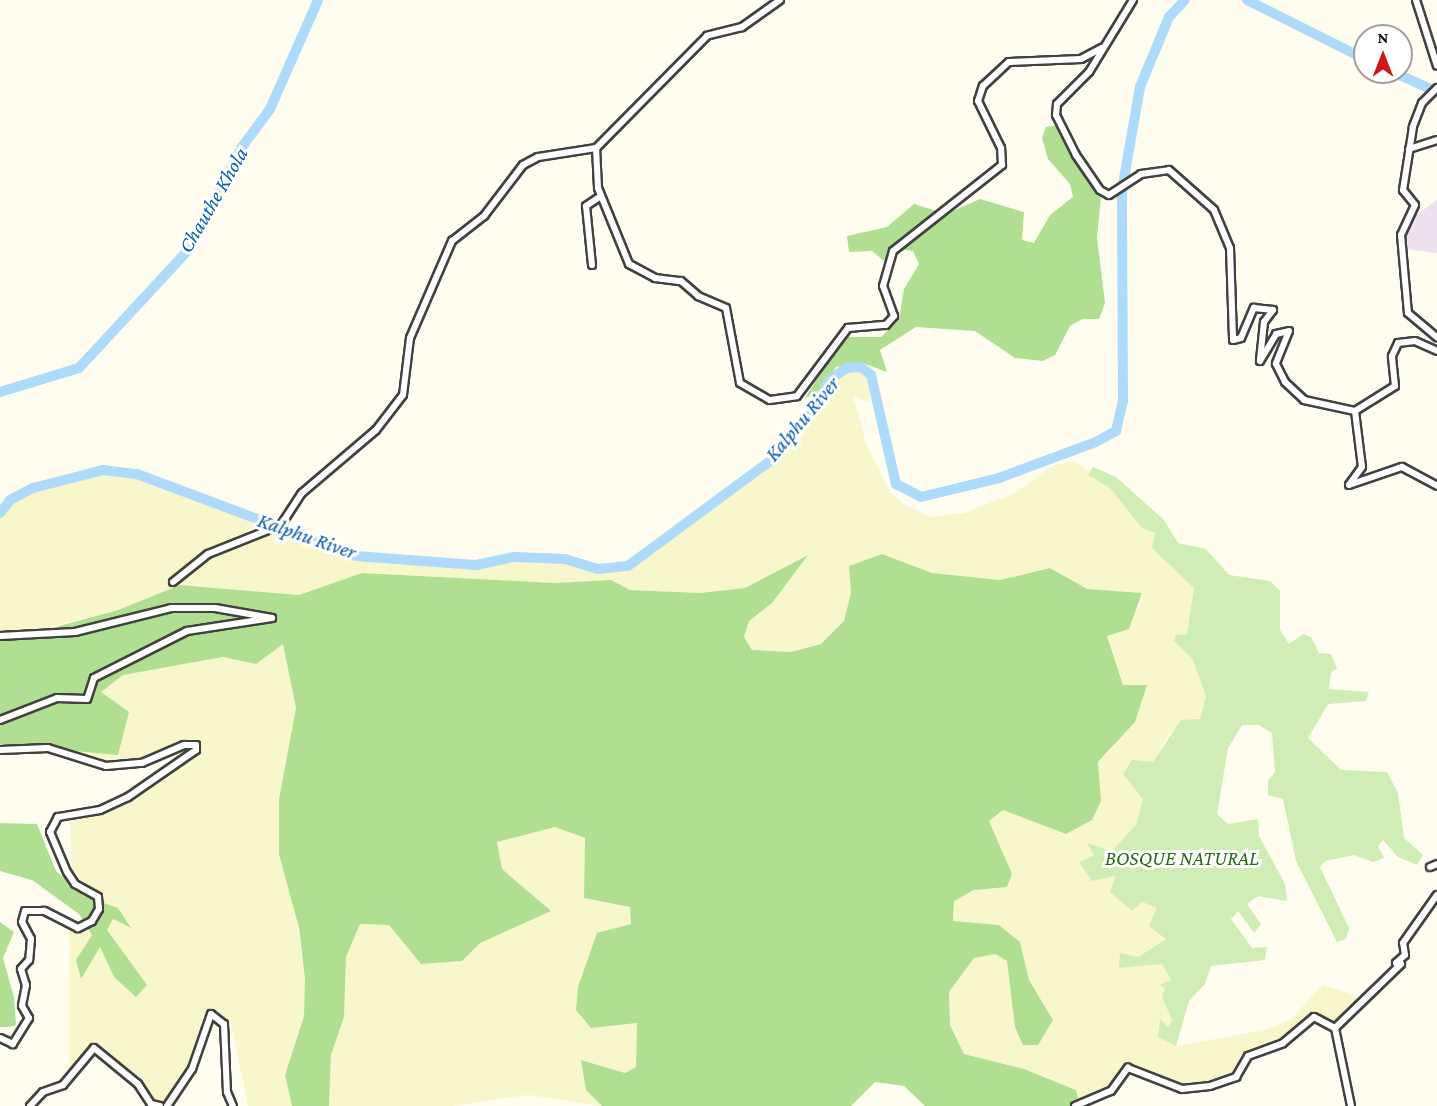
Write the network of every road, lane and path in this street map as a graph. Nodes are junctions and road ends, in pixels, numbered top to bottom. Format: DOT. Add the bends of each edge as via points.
graph roads {
  1 [pos="780,0"];
  2 [pos="1133,0"];
  3 [pos="1416,0"];
  4 [pos="1102,48"];
  5 [pos="1437,66"];
  6 [pos="1437,88"];
  7 [pos="1437,140"];
  8 [pos="596,148"];
  9 [pos="1409,149"];
  10 [pos="602,196"];
  11 [pos="592,265"];
  12 [pos="1437,337"];
  13 [pos="1437,351"];
  14 [pos="1355,411"];
  15 [pos="1437,486"];
  16 [pos="173,582"];
  17 [pos="0,636"];
  18 [pos="0,720"];
  19 [pos="0,750"];
  20 [pos="1437,864"];
  21 [pos="1430,867"];
  22 [pos="1437,895"];
  23 [pos="1335,1028"];
  24 [pos="0,1038"];
  25 [pos="30,1106"];
  26 [pos="160,1106"];
  27 [pos="167,1106"];
  28 [pos="233,1106"];
  29 [pos="1075,1106"];
  30 [pos="1351,1106"];
  1 -- 8 [label="street" via="742,27 707,36"];
  2 -- 4 [label="street"];
  3 -- 5 [label="street"];
  4 -- 10 [label="street" via="1081,59 1009,62 979,90 978,101 1001,148 1002,165 982,185 898,245 883,286 894,316 880,327 841,333 792,399 764,398 743,388 726,308 698,296 681,281 655,279 629,264"];
  4 -- 14 [label="street" via="1086,77 1058,104 1056,116 1100,190 1119,192 1152,172 1177,174 1214,210 1227,237 1235,342 1254,308 1273,310 1264,322 1260,361 1276,334 1289,331 1275,364 1285,382 1304,400"];
  6 -- 9 [label="street" via="1422,103"];
  7 -- 9 [label="street"];
  8 -- 10 [label="street"];
  8 -- 16 [label="street" via="538,157 523,165 484,216 452,241 410,338 403,395 376,430 302,493 281,525 208,554"];
  9 -- 12 [label="street" via="1403,190 1415,206 1401,235 1407,310"];
  10 -- 11 [label="street" via="586,206"];
  13 -- 14 [label="street" via="1412,340 1396,345 1395,386"];
  14 -- 15 [label="street" via="1362,467 1349,485 1402,467"];
  17 -- 18 [label="street" via="75,632 171,608 215,608 272,618 187,631 94,678 87,699 57,698"];
  19 -- 24 [label="street" via="48,748 106,766 142,763 184,745 196,745 196,750 128,797 100,810 58,817 50,832 67,872 75,884 98,897 99,909 92,921 78,928 44,911 25,911 22,922 31,939 29,960 21,969 26,985 22,1006 29,1018 13,1044"];
  20 -- 21 [label="street"];
  22 -- 23 [label="street" via="1403,943 1405,955 1396,963 1401,964"];
  23 -- 29 [label="street" via="1314,1017 1283,1043 1248,1056 1236,1077 1210,1086 1182,1089 1128,1068 1112,1091"];
  23 -- 30 [label="street"];
  25 -- 26 [label="street" via="43,1092 63,1085 94,1048 138,1084 150,1104"];
  27 -- 28 [label="street" via="192,1069 211,1014 224,1024 227,1092"];
}
